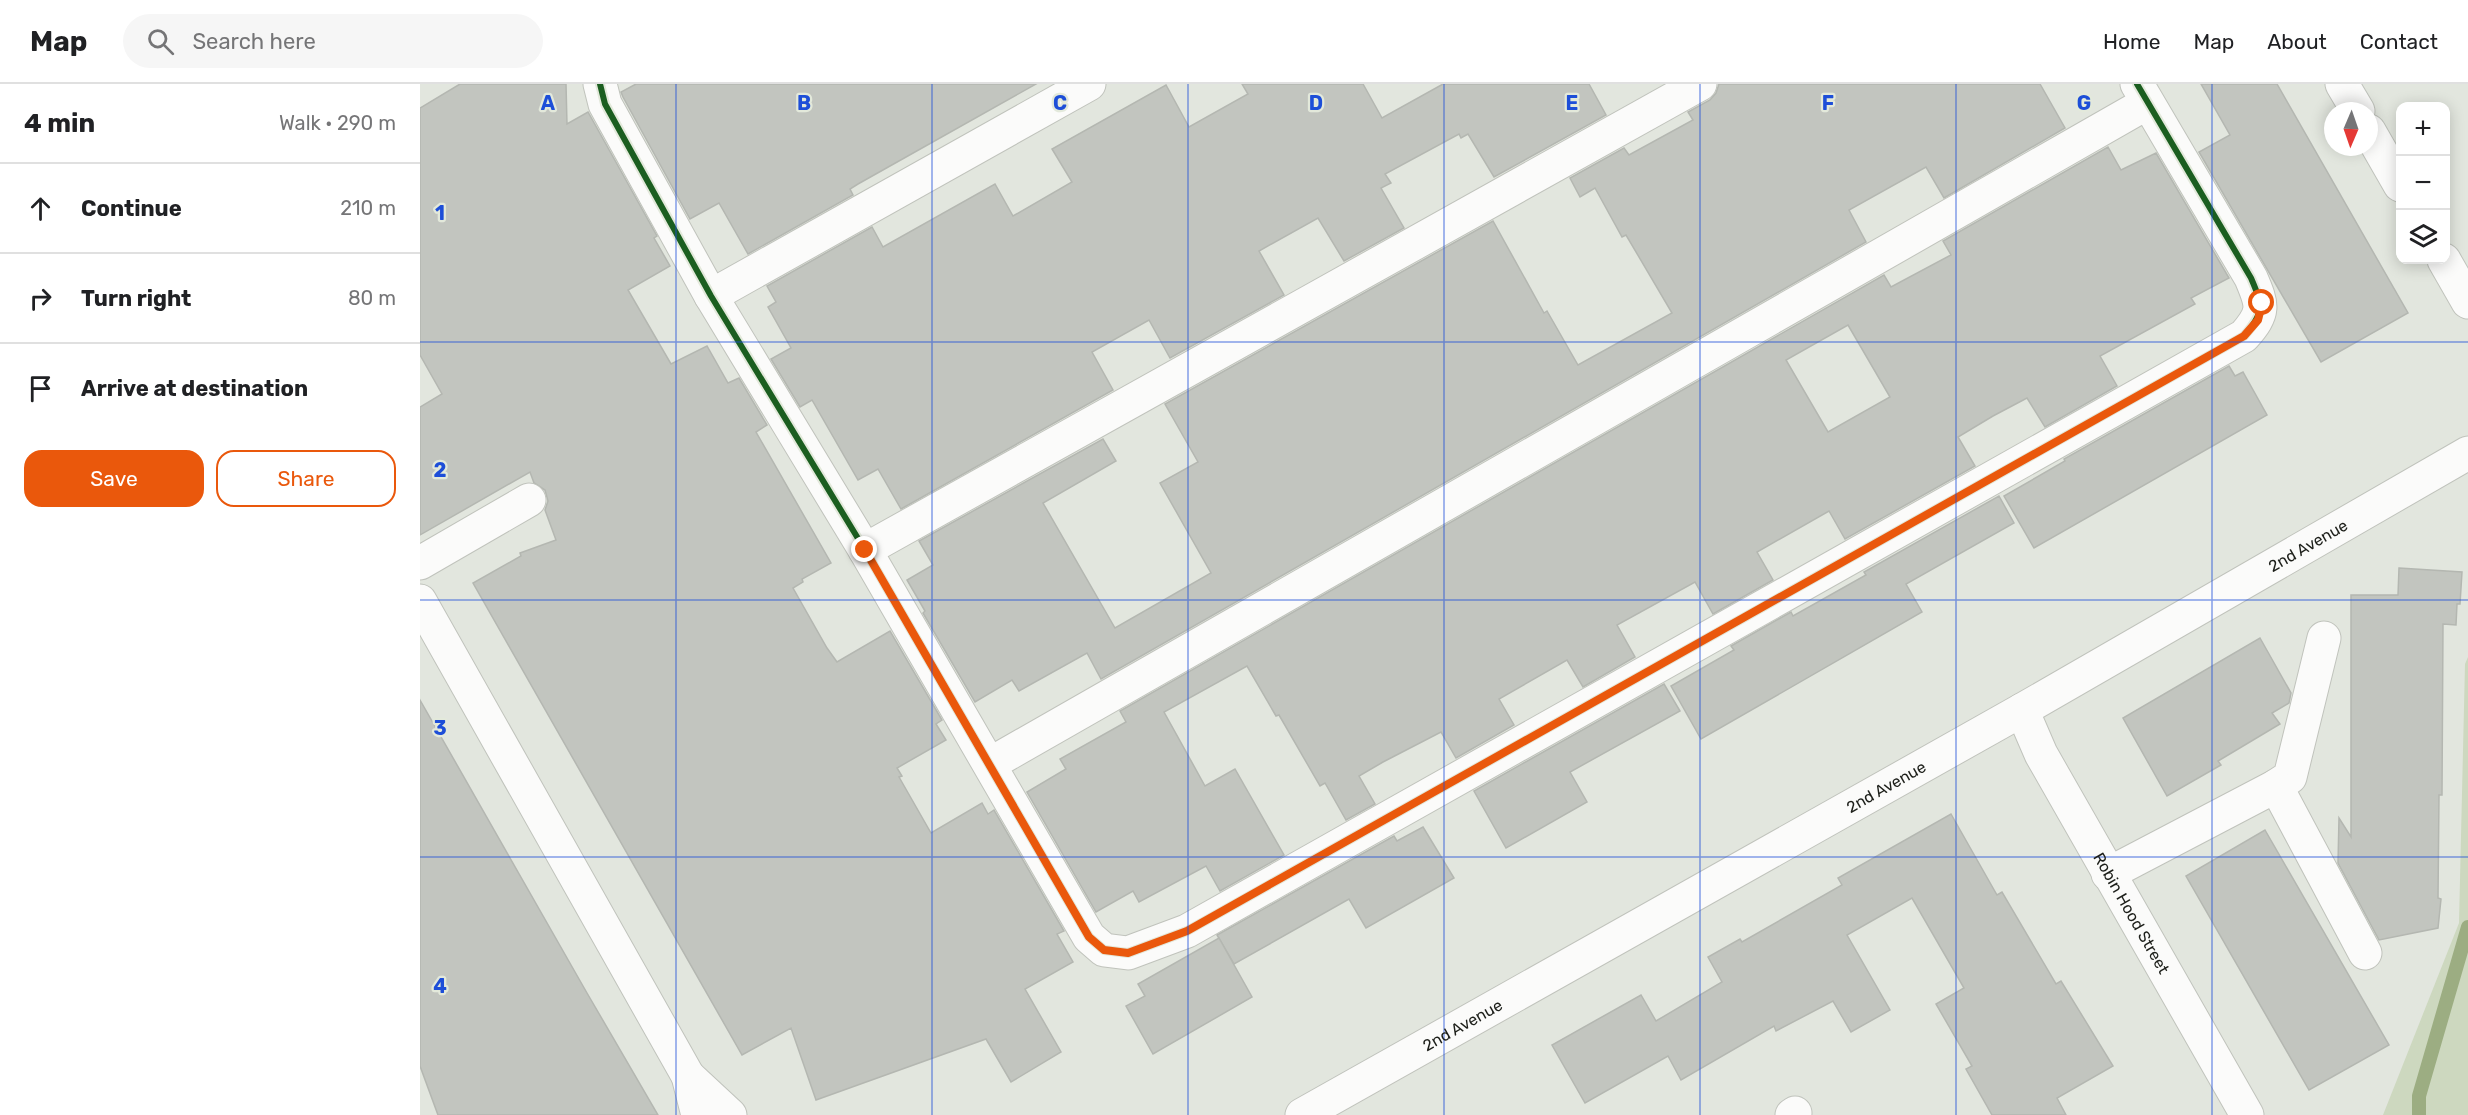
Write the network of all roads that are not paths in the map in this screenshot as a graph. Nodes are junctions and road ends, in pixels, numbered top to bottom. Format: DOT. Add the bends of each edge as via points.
graph roads {
  1 [pos="600,84"];
  2 [pos="1089,84"];
  3 [pos="1700,84"];
  4 [pos="2342,84"];
  5 [pos="2142,94"];
  6 [pos="2353,102"];
  7 [pos="2378,147"];
  8 [pos="2396,178"];
  9 [pos="2446,264"];
  10 [pos="711,296"];
  11 [pos="2468,302"];
  12 [pos="2468,453"];
  13 [pos="529,500"];
  14 [pos="865,550"];
  15 [pos="420,562"];
  16 [pos="420,601"];
  17 [pos="2325,638"];
  18 [pos="2022,710"];
  19 [pos="990,764"];
  20 [pos="2276,786"];
  21 [pos="2108,874"];
  22 [pos="2365,953"];
  23 [pos="688,1076"];
  24 [pos="698,1115"];
  25 [pos="730,1115"];
  26 [pos="1302,1115"];
  27 [pos="2247,1115"];
  1 -- 10 [label="street" via="605,104"];
  2 -- 10 [label="street"];
  3 -- 14 [label="street"];
  4 -- 6 [label="street"];
  5 -- 19 [label="street"];
  5 -- 19 [label="street" via="2262,303 2258,320 2244,336 1187,931 1128,953 1104,950 1089,937"];
  7 -- 8 [label="street"];
  9 -- 11 [label="street"];
  10 -- 14 [label="street"];
  12 -- 18 [label="street, 2nd Avenue"];
  13 -- 15 [label="street"];
  14 -- 19 [label="street"];
  16 -- 23 [label="street"];
  17 -- 20 [label="street" via="2290,777"];
  18 -- 21 [label="street, Robin Hood Street" via="2041,754"];
  18 -- 26 [label="street, 2nd Avenue"];
  20 -- 21 [label="street"];
  20 -- 22 [label="street"];
  21 -- 27 [label="street, Robin Hood Street"];
  23 -- 24 [label="street"];
  23 -- 25 [label="street"];
}
